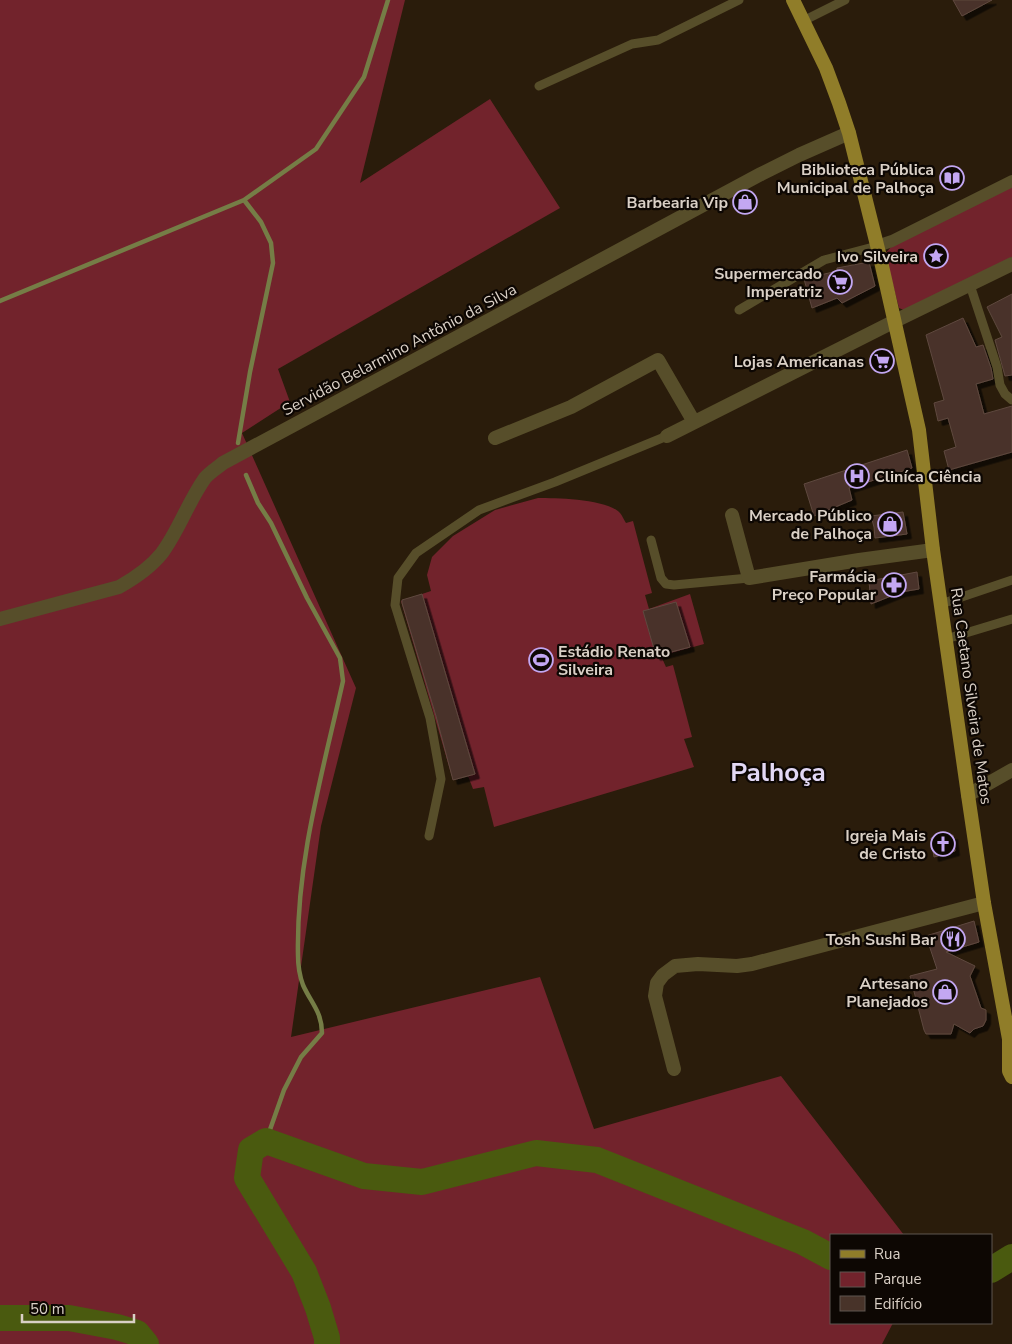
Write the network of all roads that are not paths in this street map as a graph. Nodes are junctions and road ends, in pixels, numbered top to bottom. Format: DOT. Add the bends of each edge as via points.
graph roads {
  1 [pos="739,0"];
  2 [pos="793,0"];
  3 [pos="845,0"];
  4 [pos="803,21"];
  5 [pos="539,86"];
  6 [pos="849,133"];
  7 [pos="1012,181"];
  8 [pos="877,246"];
  9 [pos="1012,264"];
  10 [pos="970,284"];
  11 [pos="739,310"];
  12 [pos="895,321"];
  13 [pos="1012,400"];
  14 [pos="694,422"];
  15 [pos="667,436"];
  16 [pos="495,438"];
  17 [pos="732,516"];
  18 [pos="651,540"];
  19 [pos="933,550"];
  20 [pos="749,578"];
  21 [pos="1012,580"];
  22 [pos="941,604"];
  23 [pos="0,619"];
  24 [pos="1012,619"];
  25 [pos="946,639"];
  26 [pos="1012,770"];
  27 [pos="968,795"];
  28 [pos="429,836"];
  29 [pos="984,903"];
  30 [pos="1010,1038"];
  31 [pos="674,1070"];
  32 [pos="1012,1077"];
  1 -- 5 [label="lane" via="658,40 632,44"];
  2 -- 4 [label="main road, Rua Caetano Silveira de Matos"];
  3 -- 4 [label="lane"];
  4 -- 6 [label="main road, Rua Caetano Silveira de Matos" via="826,68"];
  6 -- 8 [label="main road, Rua Caetano Silveira de Matos"];
  6 -- 23 [label="street, Servidão Belarmino Antônio da Silva" via="761,174 223,463 206,477 160,555 134,579 119,587"];
  7 -- 8 [label="street"];
  8 -- 11 [label="lane" via="824,260"];
  8 -- 12 [label="main road, Rua Caetano Silveira de Matos"];
  9 -- 10 [label="street"];
  10 -- 12 [label="street"];
  10 -- 13 [label="lane" via="1000,385"];
  12 -- 14 [label="street"];
  12 -- 19 [label="main road, Rua Caetano Silveira de Matos" via="919,430"];
  14 -- 15 [label="street"];
  14 -- 16 [label="street" via="658,360 571,408"];
  15 -- 28 [label="lane" via="479,510 416,553 398,578 395,605 430,718 441,779"];
  17 -- 20 [label="street"];
  18 -- 20 [label="lane" via="661,578 666,584"];
  19 -- 20 [label="street"];
  19 -- 22 [label="main road, Rua Caetano Silveira de Matos"];
  21 -- 22 [label="lane"];
  22 -- 25 [label="main road, Rua Caetano Silveira de Matos"];
  24 -- 25 [label="lane"];
  25 -- 27 [label="main road, Rua Caetano Silveira de Matos"];
  26 -- 27 [label="street"];
  27 -- 29 [label="main road, Rua Caetano Silveira de Matos"];
  29 -- 30 [label="main road, Rua Caetano Silveira de Matos"];
  29 -- 31 [label="street" via="752,964 675,966 662,975 655,996"];
  30 -- 32 [label="main road, Rua Caetano Silveira de Matos" via="1009,1071"];
}
